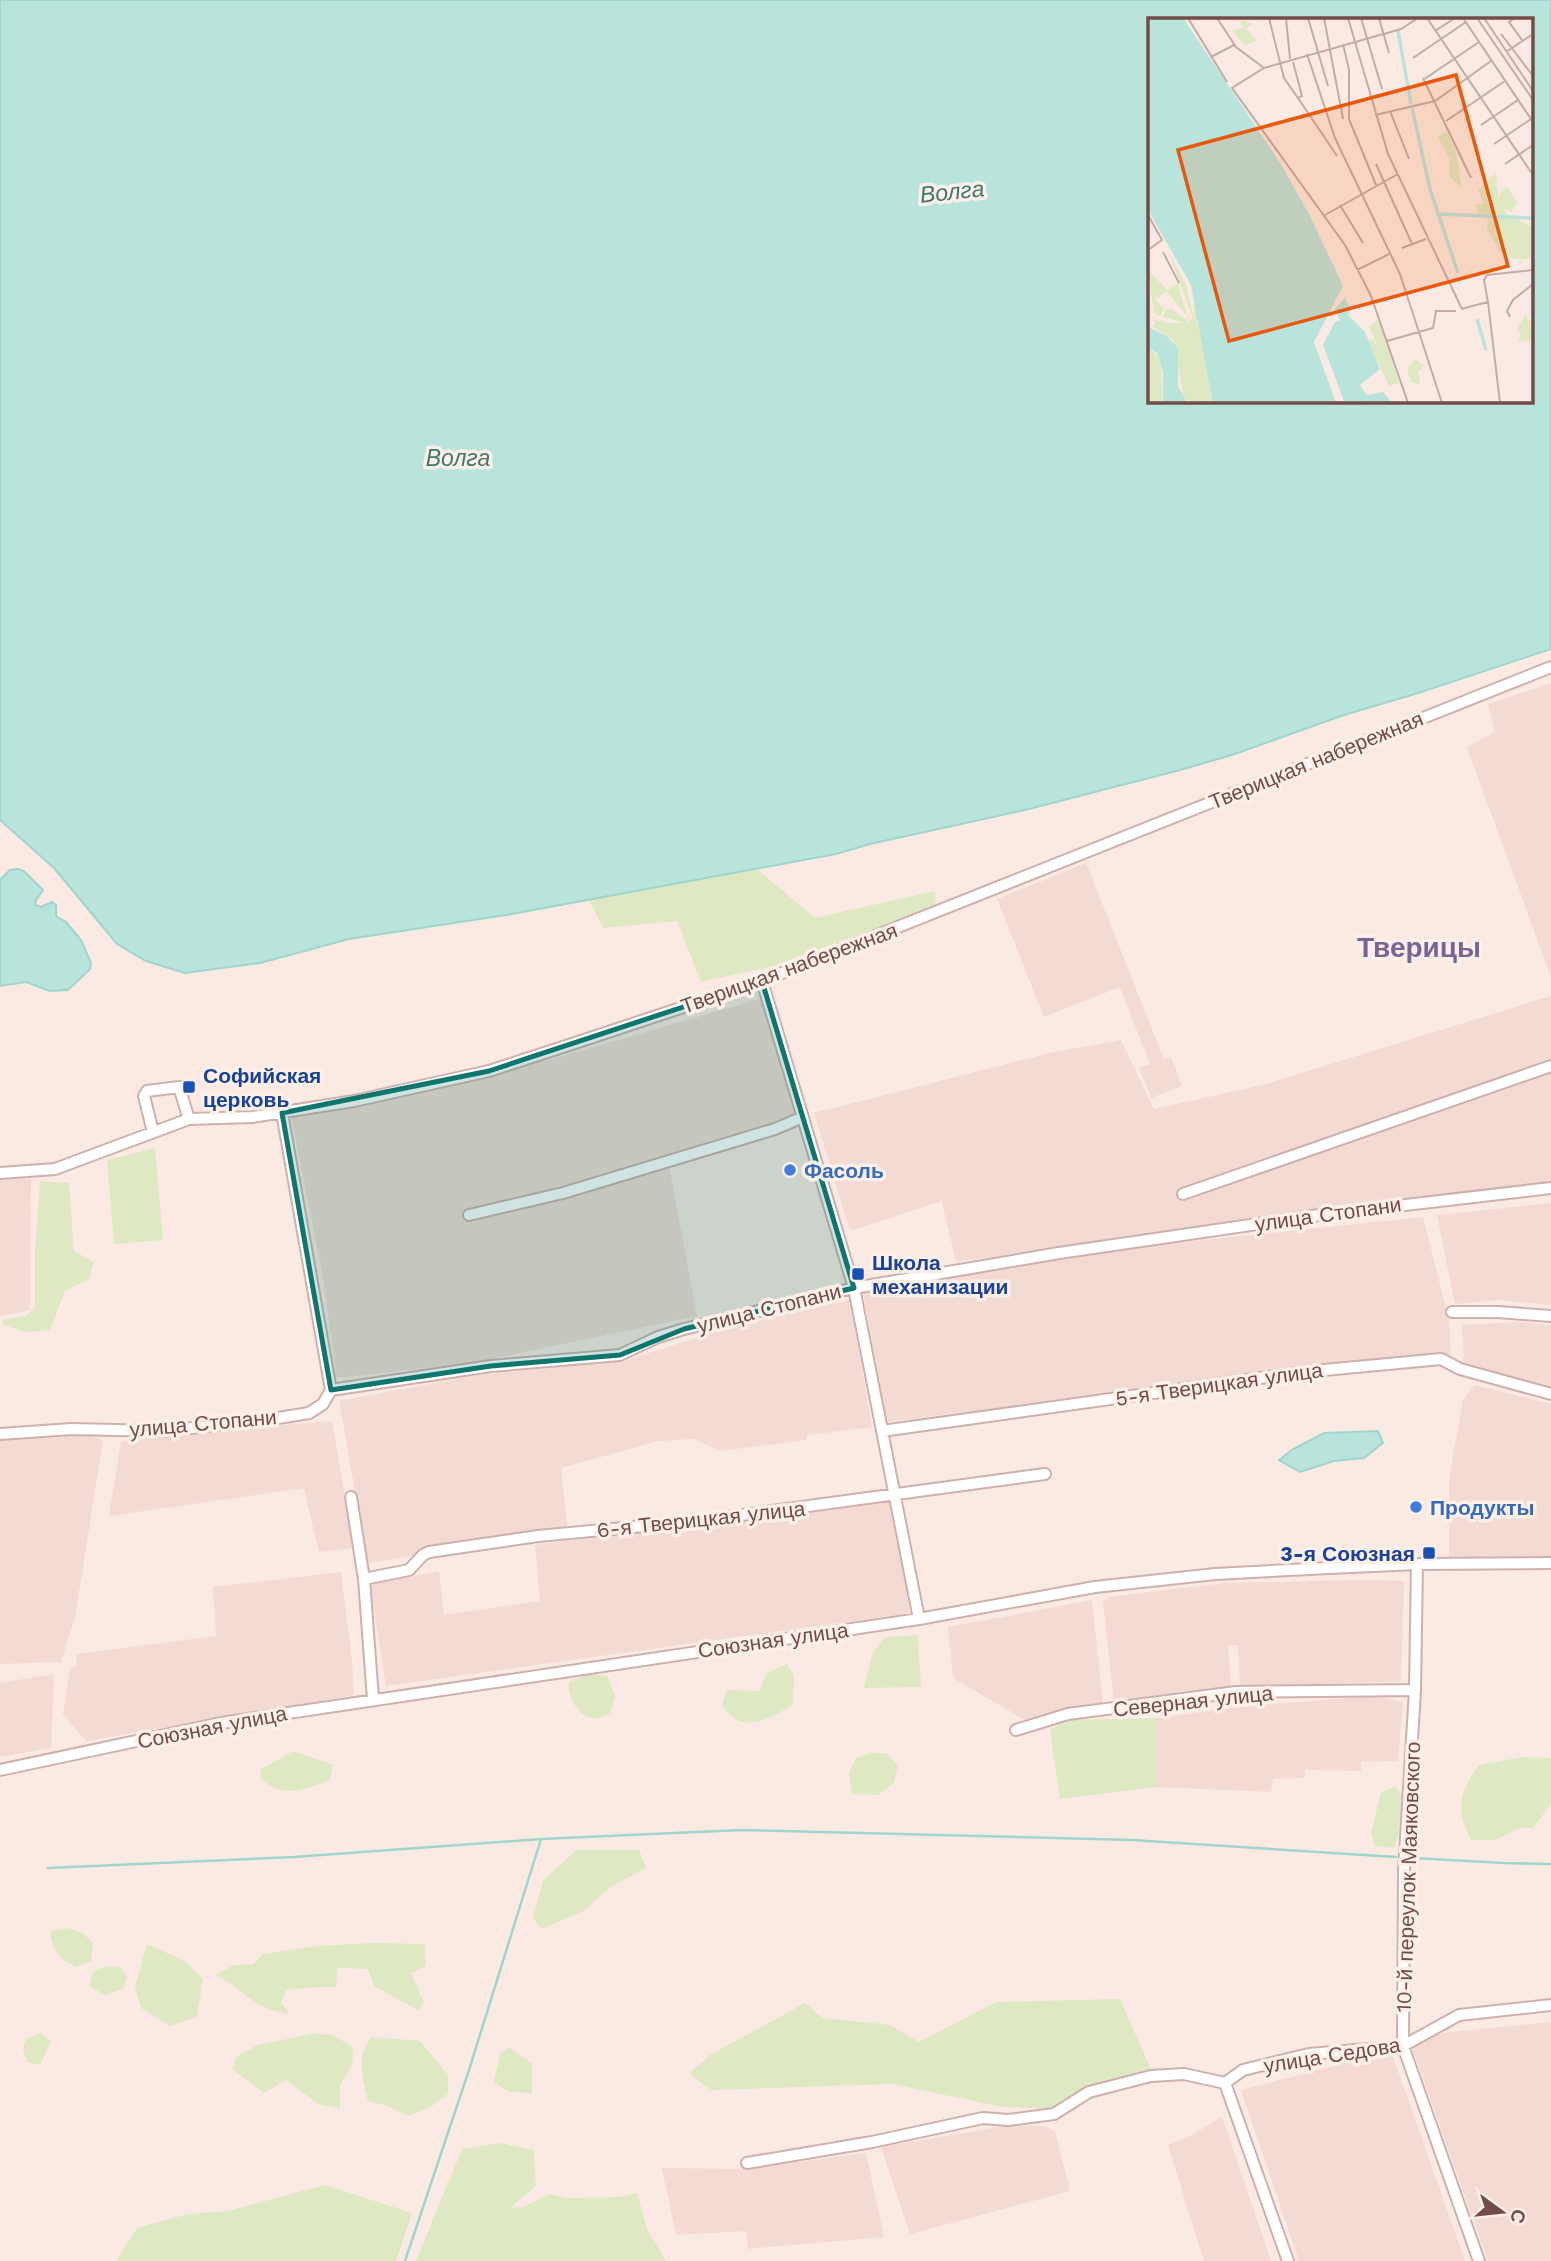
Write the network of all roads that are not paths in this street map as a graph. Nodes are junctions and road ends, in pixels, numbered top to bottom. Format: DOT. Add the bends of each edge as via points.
graph roads {
  1 [pos="1551,667"];
  2 [pos="762,981"];
  3 [pos="1551,1066"];
  4 [pos="282,1113"];
  5 [pos="803,1117"];
  6 [pos="189,1119"];
  7 [pos="153,1132"];
  8 [pos="0,1173"];
  9 [pos="1551,1188"];
  10 [pos="1184,1194"];
  11 [pos="469,1215"];
  12 [pos="854,1288"];
  13 [pos="1452,1312"];
  14 [pos="1551,1316"];
  15 [pos="331,1390"];
  16 [pos="1551,1394"];
  17 [pos="882,1430"];
  18 [pos="0,1434"];
  19 [pos="1045,1475"];
  20 [pos="895,1496"];
  21 [pos="351,1497"];
  22 [pos="1551,1563"];
  23 [pos="1416,1564"];
  24 [pos="364,1579"];
  25 [pos="919,1619"];
  26 [pos="1415,1690"];
  27 [pos="373,1699"];
  28 [pos="1016,1730"];
  29 [pos="0,1770"];
  30 [pos="1551,2005"];
  31 [pos="1403,2046"];
  32 [pos="1225,2083"];
  33 [pos="747,2163"];
  34 [pos="1288,2261"];
  35 [pos="1479,2261"];
  1 -- 2 [label="street, Тверицкая набережная"];
  2 -- 4 [label="street, Тверицкая набережная" via="489,1071"];
  2 -- 5 [label="street"];
  3 -- 10 [label="street"];
  4 -- 6 [label="street, Тверицкая набережная"];
  4 -- 15 [label="street"];
  5 -- 11 [label="street" via="563,1193"];
  5 -- 12 [label="street"];
  6 -- 7 [label="street, Тверицкая набережная"];
  6 -- 7 [label="street" via="179,1087 147,1091 144,1096"];
  7 -- 8 [label="street, Тверицкая набережная" via="55,1169"];
  9 -- 12 [label="street, улица Стопани" via="1305,1217"];
  12 -- 15 [label="street, улица Стопани" via="684,1329 620,1355 491,1366"];
  12 -- 17 [label="street"];
  13 -- 14 [label="street"];
  15 -- 18 [label="street, улица Стопани" via="323,1404 309,1413 266,1420 164,1431 71,1429"];
  16 -- 17 [label="street, 5-я Тверицкая улица" via="1460,1369 1441,1359 1303,1372"];
  17 -- 20 [label="street"];
  19 -- 20 [label="street, 6-я Тверицкая улица"];
  20 -- 24 [label="street, 6-я Тверицкая улица" via="429,1552 409,1570"];
  20 -- 25 [label="street"];
  21 -- 24 [label="street"];
  22 -- 23 [label="street, Союзная улица"];
  23 -- 25 [label="street, Союзная улица" via="1215,1574 1095,1587"];
  23 -- 26 [label="street, 10-й переулок Маяковского"];
  24 -- 27 [label="street"];
  25 -- 27 [label="street, Союзная улица"];
  26 -- 28 [label="street, Северная улица" via="1236,1692 1068,1714"];
  26 -- 31 [label="street, 10-й переулок Маяковского" via="1404,1870"];
  27 -- 29 [label="street, Союзная улица" via="220,1724"];
  30 -- 31 [label="street, улица Седова" via="1459,2015"];
  31 -- 32 [label="street, улица Седова" via="1309,2054 1242,2070"];
  31 -- 35 [label="street, 10-й переулок Маяковского"];
  32 -- 33 [label="street" via="1184,2074 1151,2077 1089,2092 1054,2114 983,2118"];
  32 -- 34 [label="street"];
}
